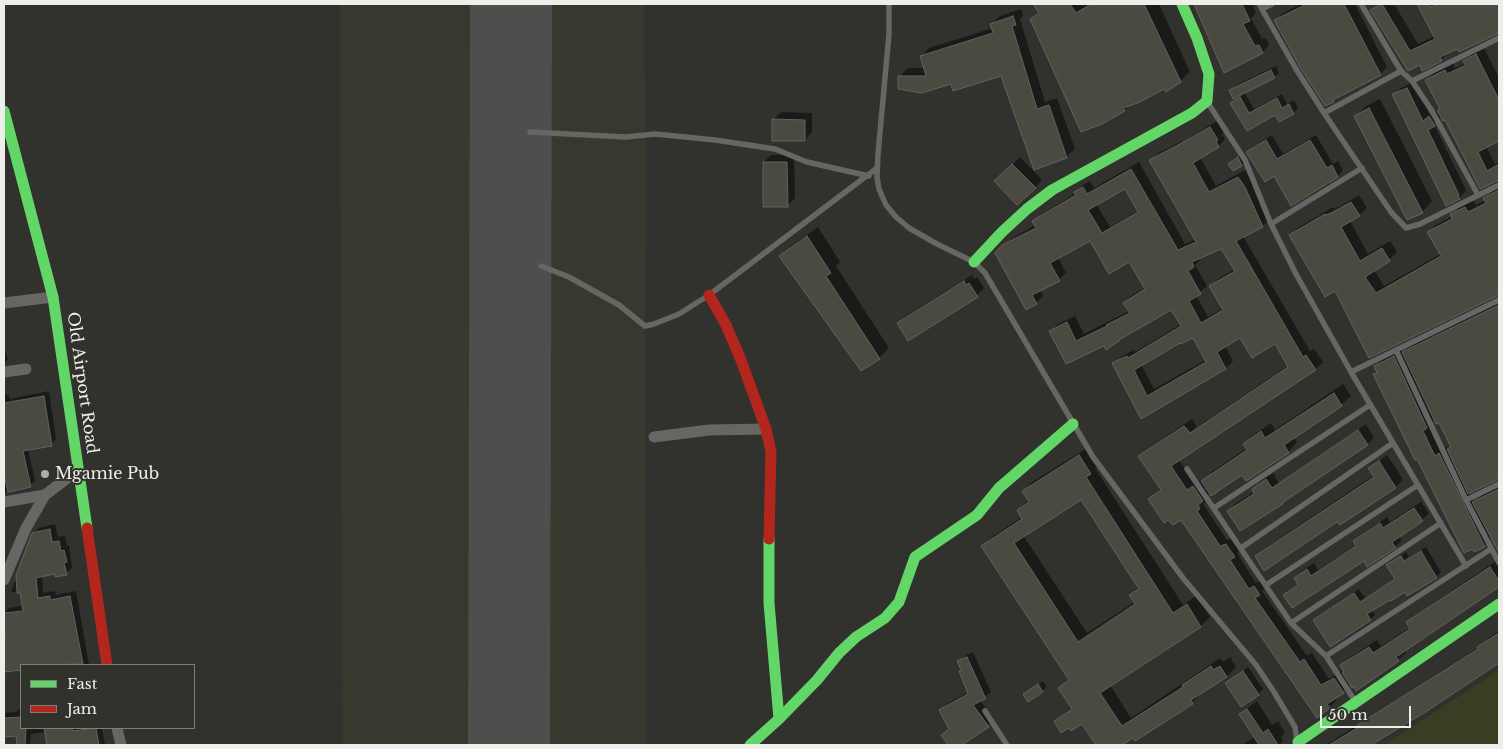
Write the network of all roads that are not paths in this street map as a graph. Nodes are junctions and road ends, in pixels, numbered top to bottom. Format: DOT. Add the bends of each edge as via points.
graph roads {
  1 [pos="889,4"];
  2 [pos="1182,4"];
  3 [pos="1272,4"];
  4 [pos="1361,4"];
  5 [pos="1260,6"];
  6 [pos="1499,38"];
  7 [pos="1401,71"];
  8 [pos="1412,81"];
  9 [pos="1207,101"];
  10 [pos="4,111"];
  11 [pos="1324,113"];
  12 [pos="530,132"];
  13 [pos="877,168"];
  14 [pos="1362,168"];
  15 [pos="867,175"];
  16 [pos="877,176"];
  17 [pos="1499,185"];
  18 [pos="1478,195"];
  19 [pos="1271,224"];
  20 [pos="974,262"];
  21 [pos="541,266"];
  22 [pos="709,294"];
  23 [pos="53,297"];
  24 [pos="1499,300"];
  25 [pos="4,303"];
  26 [pos="1396,350"];
  27 [pos="26,369"];
  28 [pos="4,372"];
  29 [pos="1350,372"];
  30 [pos="1370,405"];
  31 [pos="1074,424"];
  32 [pos="766,429"];
  33 [pos="654,437"];
  34 [pos="1392,443"];
  35 [pos="1187,469"];
  36 [pos="78,470"];
  37 [pos="1499,484"];
  38 [pos="1418,485"];
  39 [pos="45,495"];
  40 [pos="1466,500"];
  41 [pos="4,502"];
  42 [pos="1214,508"];
  43 [pos="1441,523"];
  44 [pos="1241,548"];
  45 [pos="1491,549"];
  46 [pos="1499,564"];
  47 [pos="1466,566"];
  48 [pos="4,580"];
  49 [pos="1266,585"];
  50 [pos="1499,604"];
  51 [pos="1292,623"];
  52 [pos="1326,656"];
  53 [pos="108,664"];
  54 [pos="1356,703"];
  55 [pos="985,711"];
  56 [pos="779,719"];
  57 [pos="117,729"];
  58 [pos="1297,744"];
  59 [pos="121,745"];
  60 [pos="750,745"];
  61 [pos="1006,745"];
  1 -- 13 [label="lane"];
  2 -- 9 [label="street" via="1209,74"];
  3 -- 5 [label="lane"];
  4 -- 7 [label="lane"];
  5 -- 11 [label="lane"];
  6 -- 8 [label="lane"];
  7 -- 8 [label="lane"];
  7 -- 11 [label="lane"];
  8 -- 18 [label="lane"];
  9 -- 19 [label="lane" via="1245,160"];
  9 -- 20 [label="street" via="1192,113 1052,190 1008,226"];
  10 -- 23 [label="street, Old Airport Road"];
  11 -- 14 [label="lane"];
  12 -- 15 [label="lane" via="626,137 655,134 709,139 775,149 807,162"];
  13 -- 15 [label="lane"];
  13 -- 16 [label="lane"];
  14 -- 18 [label="lane" via="1391,212 1406,228"];
  14 -- 19 [label="lane"];
  15 -- 16 [label="lane"];
  15 -- 22 [label="lane"];
  16 -- 20 [label="lane" via="886,205 896,218 937,244"];
  17 -- 18 [label="lane"];
  19 -- 29 [label="lane"];
  20 -- 31 [label="lane" via="985,273"];
  21 -- 22 [label="lane" via="569,277 619,305 645,326 679,314"];
  22 -- 32 [label="street" via="742,360"];
  23 -- 25 [label="street"];
  23 -- 36 [label="street, Old Airport Road"];
  24 -- 26 [label="lane"];
  26 -- 29 [label="lane"];
  26 -- 40 [label="lane"];
  27 -- 28 [label="street"];
  29 -- 30 [label="lane"];
  30 -- 34 [label="lane"];
  30 -- 42 [label="lane"];
  31 -- 56 [label="street" via="998,488 977,515 915,557 899,602 885,618 839,653"];
  31 -- 58 [label="lane" via="1151,537 1256,665 1295,727"];
  32 -- 33 [label="street" via="709,430"];
  32 -- 56 [label="street" via="771,452 769,603"];
  34 -- 38 [label="lane"];
  34 -- 44 [label="lane"];
  35 -- 42 [label="lane"];
  36 -- 39 [label="street"];
  36 -- 53 [label="street, Old Airport Road"];
  37 -- 40 [label="lane"];
  38 -- 43 [label="lane"];
  38 -- 49 [label="lane"];
  39 -- 41 [label="street"];
  39 -- 48 [label="street" via="26,528"];
  40 -- 45 [label="lane"];
  42 -- 44 [label="lane"];
  43 -- 47 [label="lane"];
  43 -- 51 [label="lane"];
  44 -- 49 [label="lane"];
  45 -- 46 [label="lane"];
  45 -- 47 [label="lane"];
  47 -- 52 [label="lane"];
  49 -- 51 [label="lane"];
  50 -- 54 [label="street"];
  51 -- 52 [label="lane"];
  52 -- 54 [label="lane"];
  54 -- 58 [label="street"];
  55 -- 61 [label="lane"];
  56 -- 60 [label="street"];
  57 -- 59 [label="street"];
}
